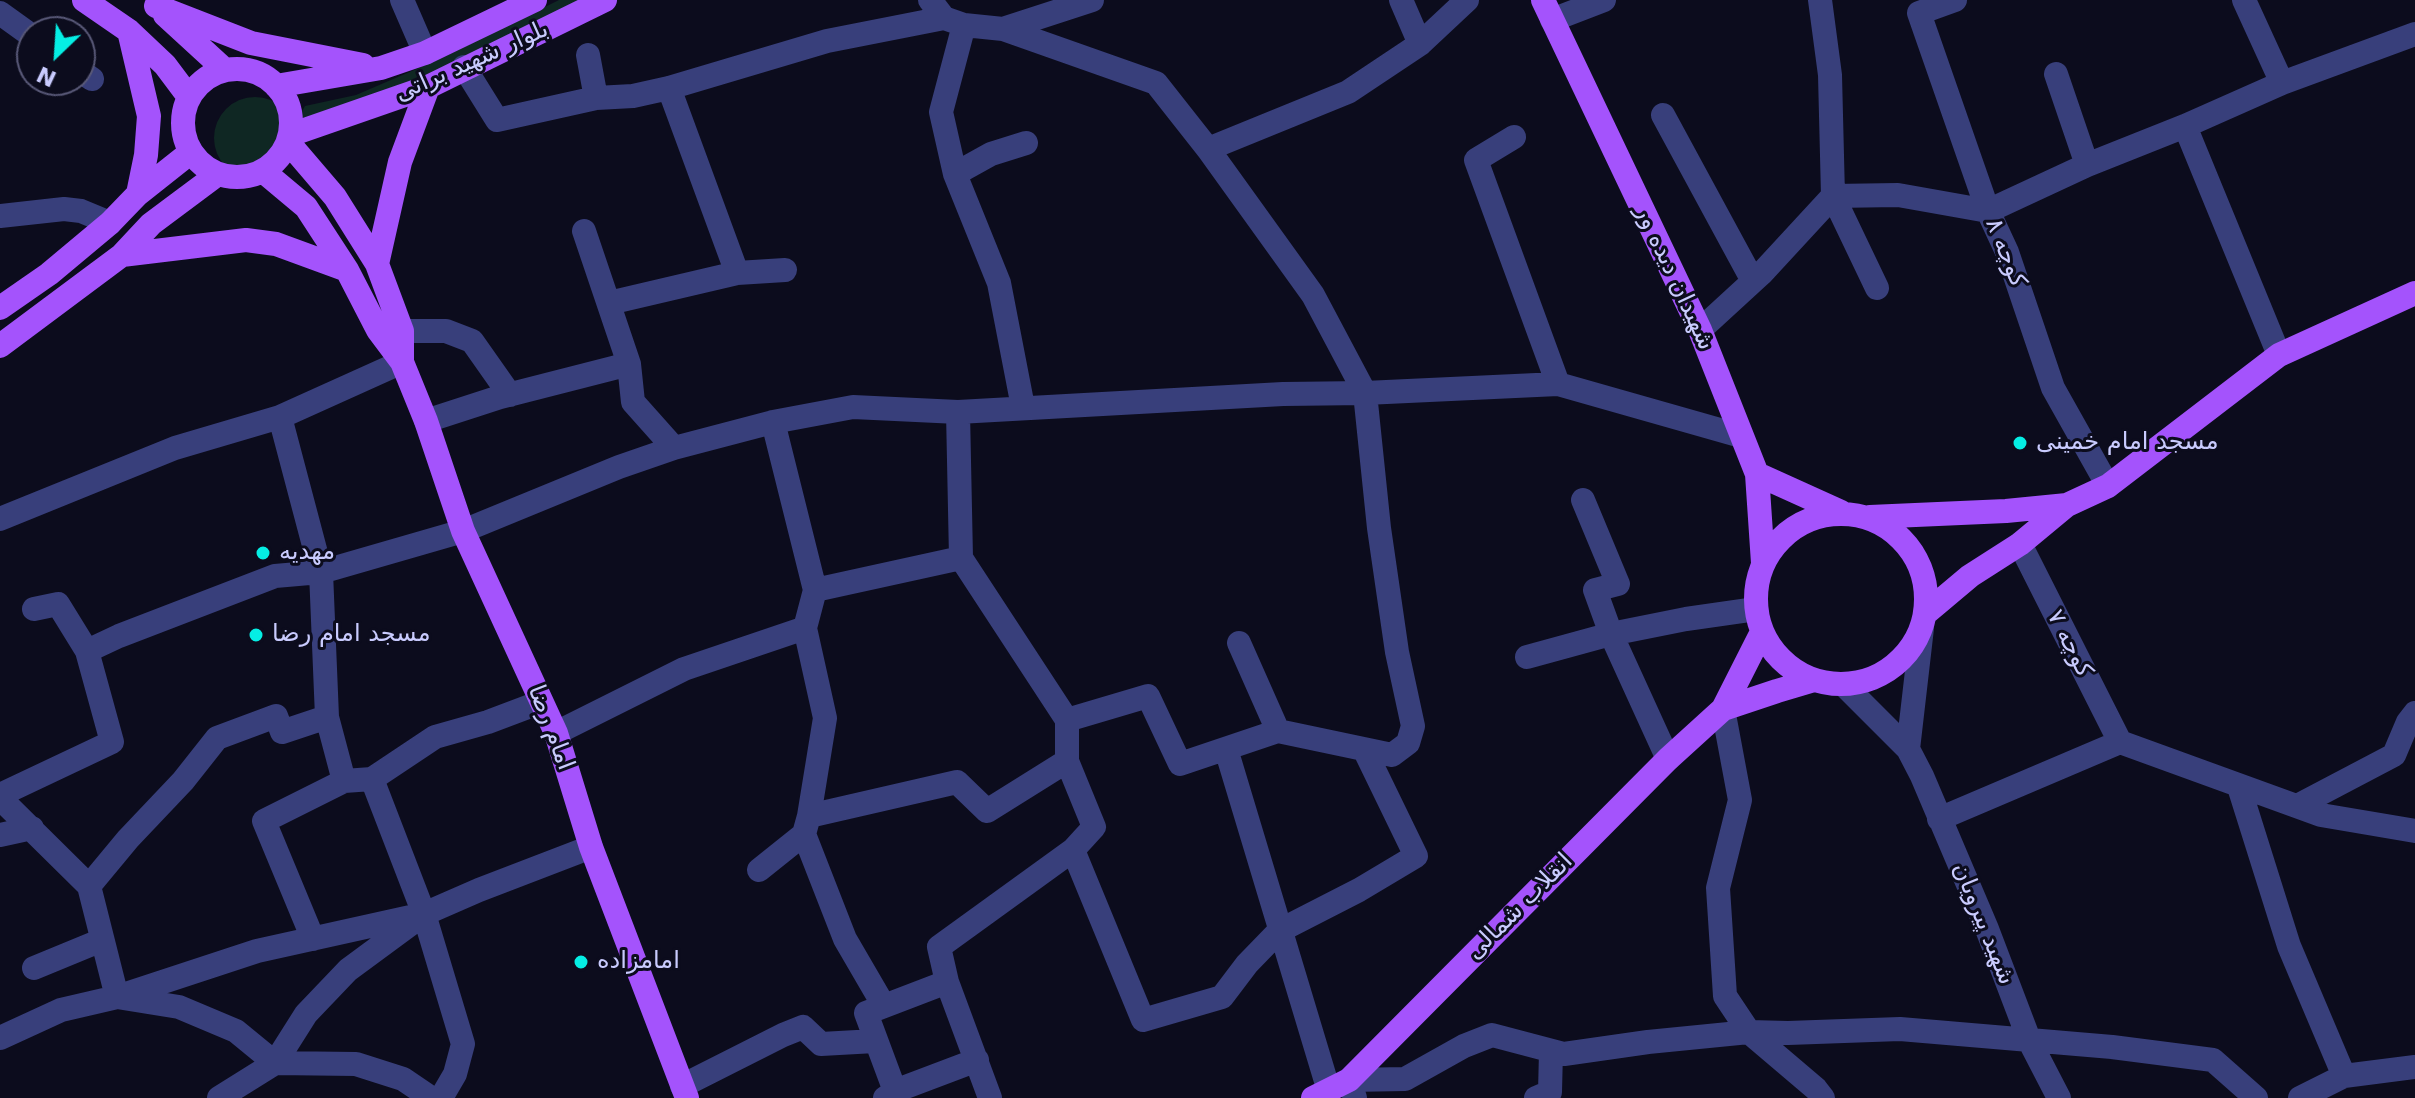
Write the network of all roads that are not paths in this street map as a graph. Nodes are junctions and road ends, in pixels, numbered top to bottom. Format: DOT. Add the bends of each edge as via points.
graph roads {
  1 [pos="12,0"];
  2 [pos="84,0"];
  3 [pos="402,0"];
  4 [pos="535,0"];
  5 [pos="605,0"];
  6 [pos="1092,0"];
  7 [pos="1401,0"];
  8 [pos="1467,0"];
  9 [pos="1604,0"];
  10 [pos="1820,0"];
  11 [pos="1955,0"];
  12 [pos="2244,0"];
  13 [pos="150,3"];
  14 [pos="1548,10"];
  15 [pos="0,11"];
  16 [pos="946,14"];
  17 [pos="16,24"];
  18 [pos="1003,29"];
  19 [pos="129,31"];
  20 [pos="2415,34"];
  21 [pos="1420,44"];
  22 [pos="425,53"];
  23 [pos="588,55"];
  24 [pos="464,67"];
  25 [pos="381,68"];
  26 [pos="225,70"];
  27 [pos="2056,74"];
  28 [pos="2282,83"];
  29 [pos="276,86"];
  30 [pos="428,87"];
  31 [pos="669,88"];
  32 [pos="189,97"];
  33 [pos="596,98"];
  34 [pos="1663,115"];
  35 [pos="2185,126"];
  36 [pos="1514,137"];
  37 [pos="289,138"];
  38 [pos="1026,143"];
  39 [pos="1208,149"];
  40 [pos="191,152"];
  41 [pos="2087,165"];
  42 [pos="263,171"];
  43 [pos="218,174"];
  44 [pos="955,174"];
  45 [pos="138,194"];
  46 [pos="1833,196"];
  47 [pos="1988,211"];
  48 [pos="0,216"];
  49 [pos="110,223"];
  50 [pos="584,231"];
  51 [pos="122,255"];
  52 [pos="377,264"];
  53 [pos="347,270"];
  54 [pos="785,270"];
  55 [pos="737,273"];
  56 [pos="1753,281"];
  57 [pos="1877,288"];
  58 [pos="2415,293"];
  59 [pos="609,303"];
  60 [pos="0,308"];
  61 [pos="1700,330"];
  62 [pos="402,331"];
  63 [pos="0,346"];
  64 [pos="2279,355"];
  65 [pos="402,362"];
  66 [pos="629,364"];
  67 [pos="1558,384"];
  68 [pos="1365,393"];
  69 [pos="510,395"];
  70 [pos="1023,407"];
  71 [pos="958,412"];
  72 [pos="280,417"];
  73 [pos="426,421"];
  74 [pos="773,422"];
  75 [pos="1741,436"];
  76 [pos="674,448"];
  77 [pos="1757,474"];
  78 [pos="2108,486"];
  79 [pos="1583,500"];
  80 [pos="2067,505"];
  81 [pos="1843,513"];
  82 [pos="1868,518"];
  83 [pos="0,519"];
  84 [pos="463,531"];
  85 [pos="2020,544"];
  86 [pos="961,558"];
  87 [pos="1763,563"];
  88 [pos="321,572"];
  89 [pos="815,590"];
  90 [pos="34,609"];
  91 [pos="1924,620"];
  92 [pos="1759,621"];
  93 [pos="805,628"];
  94 [pos="1611,634"];
  95 [pos="1239,643"];
  96 [pos="87,651"];
  97 [pos="1527,657"];
  98 [pos="1814,680"];
  99 [pos="1843,684"];
  100 [pos="541,702"];
  101 [pos="1723,709"];
  102 [pos="2415,713"];
  103 [pos="327,717"];
  104 [pos="1067,720"];
  105 [pos="1278,731"];
  106 [pos="556,733"];
  107 [pos="2120,742"];
  108 [pos="1226,749"];
  109 [pos="1908,749"];
  110 [pos="1365,751"];
  111 [pos="1668,759"];
  112 [pos="1067,761"];
  113 [pos="372,779"];
  114 [pos="344,781"];
  115 [pos="2239,787"];
  116 [pos="0,796"];
  117 [pos="2297,806"];
  118 [pos="1939,819"];
  119 [pos="806,825"];
  120 [pos="32,828"];
  121 [pos="2415,831"];
  122 [pos="0,835"];
  123 [pos="591,847"];
  124 [pos="1073,850"];
  125 [pos="759,870"];
  126 [pos="89,886"];
  127 [pos="424,914"];
  128 [pos="1279,931"];
  129 [pos="313,939"];
  130 [pos="102,940"];
  131 [pos="34,968"];
  132 [pos="947,982"];
  133 [pos="117,997"];
  134 [pos="884,1006"];
  135 [pos="1749,1032"];
  136 [pos="0,1038"];
  137 [pos="875,1041"];
  138 [pos="2030,1042"];
  139 [pos="1551,1051"];
  140 [pos="977,1060"];
  141 [pos="275,1063"];
  142 [pos="2415,1067"];
  143 [pos="2344,1076"];
  144 [pos="684,1092"];
  145 [pos="1336,1092"];
  146 [pos="890,1095"];
  147 [pos="219,1098"];
  148 [pos="431,1098"];
  149 [pos="441,1098"];
  150 [pos="990,1098"];
  151 [pos="1537,1098"];
  152 [pos="1823,1098"];
  153 [pos="2059,1098"];
  154 [pos="2256,1098"];
  155 [pos="2300,1098"];
  1 -- 15 [label="street"];
  2 -- 19 [label="main road"];
  3 -- 22 [label="street"];
  4 -- 22 [label="main road, بلوار شهید براتی"];
  5 -- 24 [label="main road, بلوار شهید براتی"];
  6 -- 18 [label="street"];
  7 -- 21 [label="street"];
  8 -- 21 [label="street"];
  9 -- 14 [label="street"];
  10 -- 46 [label="street" via="1830,75"];
  11 -- 47 [label="street, کوچه ۸" via="1919,13"];
  12 -- 28 [label="street"];
  13 -- 25 [label="main road" via="251,43"];
  13 -- 26 [label="main road"];
  14 -- 61 [label="main road, شهیدان دیده ور"];
  15 -- 17 [label="street"];
  16 -- 18 [label="street"];
  16 -- 31 [label="street" via="827,41"];
  16 -- 44 [label="street" via="941,112"];
  18 -- 39 [label="street" via="1156,83"];
  19 -- 32 [label="main road"];
  19 -- 45 [label="main road" via="149,116"];
  20 -- 28 [label="street"];
  21 -- 39 [label="street" via="1348,92"];
  22 -- 25 [label="main road, بلوار شهید براتی"];
  23 -- 33 [label="street"];
  24 -- 30 [label="main road, بلوار شهید براتی"];
  24 -- 33 [label="street" via="497,120"];
  25 -- 29 [label="main road, بلوار شهید براتی"];
  26 -- 29 [label="main road" via="256,72"];
  26 -- 32 [label="main road" via="204,80"];
  27 -- 41 [label="street"];
  28 -- 35 [label="street"];
  29 -- 37 [label="main road" via="288,104"];
  30 -- 37 [label="main road, بلوار شهید براتی"];
  30 -- 52 [label="main road" via="400,162"];
  31 -- 33 [label="street"];
  31 -- 55 [label="street"];
  32 -- 40 [label="main road" via="182,127"];
  34 -- 56 [label="street"];
  35 -- 41 [label="street"];
  35 -- 64 [label="street"];
  36 -- 67 [label="street" via="1476,160"];
  37 -- 42 [label="main road" via="276,161"];
  37 -- 52 [label="main road, امام رضا"];
  38 -- 44 [label="street"];
  39 -- 68 [label="street" via="1313,295"];
  40 -- 43 [label="main road"];
  40 -- 45 [label="main road"];
  41 -- 47 [label="street"];
  42 -- 43 [label="main road" via="233,178"];
  42 -- 53 [label="main road, امام رضا" via="306,207"];
  43 -- 51 [label="main road" via="151,224"];
  44 -- 70 [label="street" via="999,283"];
  45 -- 49 [label="main road"];
  46 -- 47 [label="street" via="1898,195"];
  46 -- 56 [label="street"];
  46 -- 57 [label="street"];
  47 -- 78 [label="street, کوچه ۸" via="2053,388"];
  48 -- 49 [label="street" via="64,209"];
  49 -- 60 [label="main road"];
  50 -- 59 [label="street"];
  51 -- 53 [label="main road" via="246,240 276,244"];
  51 -- 63 [label="main road"];
  52 -- 62 [label="main road, امام رضا"];
  53 -- 65 [label="main road, امام رضا" via="378,330"];
  54 -- 55 [label="street"];
  55 -- 59 [label="street"];
  56 -- 61 [label="street"];
  58 -- 64 [label="main road"];
  59 -- 66 [label="street"];
  61 -- 75 [label="main road, شهیدان دیده ور"];
  62 -- 65 [label="main road, امام رضا"];
  62 -- 69 [label="street" via="446,331 472,341"];
  64 -- 78 [label="main road"];
  65 -- 72 [label="street"];
  65 -- 73 [label="main road, امام رضا"];
  66 -- 69 [label="street"];
  66 -- 76 [label="street" via="633,402"];
  67 -- 68 [label="street"];
  67 -- 75 [label="street"];
  68 -- 70 [label="street"];
  68 -- 110 [label="street" via="1379,528 1413,726 1408,743 1392,755"];
  69 -- 73 [label="street"];
  70 -- 71 [label="street"];
  71 -- 74 [label="street" via="853,407"];
  71 -- 86 [label="street"];
  72 -- 83 [label="street" via="175,448"];
  72 -- 88 [label="street"];
  73 -- 84 [label="main road, امام رضا"];
  74 -- 76 [label="street"];
  74 -- 89 [label="street"];
  75 -- 77 [label="main road, شهیدان دیده ور"];
  76 -- 84 [label="street"];
  77 -- 81 [label="main road"];
  77 -- 87 [label="main road, شهیدان دیده ور"];
  78 -- 80 [label="main road"];
  79 -- 94 [label="street" via="1618,584 1595,590"];
  80 -- 82 [label="main road"];
  80 -- 85 [label="main road"];
  81 -- 82 [label="main road"];
  81 -- 87 [label="main road" via="1795,526"];
  82 -- 91 [label="main road" via="1890,528 1920,565 1926,588"];
  84 -- 88 [label="street"];
  84 -- 100 [label="main road, امام رضا"];
  85 -- 91 [label="main road" via="1970,576"];
  85 -- 107 [label="street, کوچه ۷"];
  86 -- 89 [label="street"];
  86 -- 104 [label="street"];
  87 -- 92 [label="main road" via="1756,586"];
  88 -- 96 [label="street" via="275,576"];
  88 -- 103 [label="street"];
  89 -- 93 [label="street"];
  90 -- 96 [label="street" via="58,604"];
  91 -- 99 [label="main road" via="1910,651 1891,669"];
  91 -- 109 [label="street"];
  92 -- 94 [label="street" via="1686,619"];
  92 -- 98 [label="main road" via="1775,653"];
  92 -- 101 [label="main road"];
  93 -- 106 [label="street" via="684,669"];
  93 -- 119 [label="street" via="825,718"];
  94 -- 97 [label="street"];
  94 -- 111 [label="street"];
  95 -- 105 [label="street"];
  96 -- 116 [label="street" via="112,742"];
  98 -- 99 [label="main road"];
  98 -- 101 [label="main road"];
  99 -- 109 [label="street"];
  100 -- 106 [label="main road, امام رضا"];
  100 -- 113 [label="street" via="435,737"];
  101 -- 111 [label="main road, انقلاب شمالی"];
  101 -- 135 [label="street" via="1740,800 1718,888 1725,996"];
  102 -- 117 [label="street" via="2394,755"];
  103 -- 114 [label="street"];
  103 -- 126 [label="street" via="282,732 276,716 217,738"];
  104 -- 108 [label="street" via="1148,696 1180,764"];
  104 -- 112 [label="street"];
  105 -- 108 [label="street"];
  105 -- 110 [label="street"];
  106 -- 123 [label="main road, امام رضا"];
  107 -- 115 [label="street"];
  107 -- 118 [label="street"];
  108 -- 128 [label="street"];
  109 -- 118 [label="street, شهید پیرویان"];
  110 -- 128 [label="street" via="1416,856"];
  111 -- 145 [label="main road, انقلاب شمالی"];
  112 -- 119 [label="street" via="987,811 957,782"];
  112 -- 124 [label="street" via="1094,827"];
  113 -- 114 [label="street"];
  113 -- 127 [label="street"];
  114 -- 129 [label="street" via="264,821"];
  115 -- 117 [label="street"];
  115 -- 143 [label="street" via="2289,946"];
  116 -- 120 [label="street"];
  117 -- 121 [label="street"];
  118 -- 138 [label="street, شهید پیرویان"];
  119 -- 125 [label="street"];
  119 -- 134 [label="street" via="845,939"];
  120 -- 122 [label="street"];
  120 -- 126 [label="street"];
  123 -- 127 [label="street"];
  123 -- 144 [label="main road, امام رضا"];
  124 -- 128 [label="street" via="1143,1020 1222,997"];
  124 -- 132 [label="street" via="939,947"];
  126 -- 130 [label="street"];
  127 -- 129 [label="street"];
  127 -- 141 [label="street" via="348,970 306,1014"];
  127 -- 149 [label="street" via="463,1044"];
  128 -- 145 [label="street"];
  129 -- 133 [label="street" via="257,951"];
  130 -- 131 [label="street"];
  130 -- 133 [label="street"];
  132 -- 134 [label="street"];
  132 -- 140 [label="street"];
  133 -- 136 [label="street" via="61,1010"];
  133 -- 141 [label="street" via="194,1013 236,1031"];
  134 -- 137 [label="street" via="866,1013"];
  135 -- 138 [label="street" via="1900,1029"];
  135 -- 139 [label="street" via="1564,1054"];
  135 -- 152 [label="street"];
  137 -- 144 [label="street" via="821,1044 803,1027"];
  137 -- 146 [label="street"];
  138 -- 153 [label="street, شهید پیرویان"];
  138 -- 154 [label="street" via="2213,1060"];
  139 -- 145 [label="street" via="1492,1035 1405,1079"];
  139 -- 151 [label="street" via="1550,1092"];
  140 -- 146 [label="street"];
  140 -- 150 [label="street"];
  141 -- 147 [label="street"];
  141 -- 148 [label="street" via="356,1064 403,1079"];
  142 -- 143 [label="street"];
  143 -- 155 [label="street"];
}
